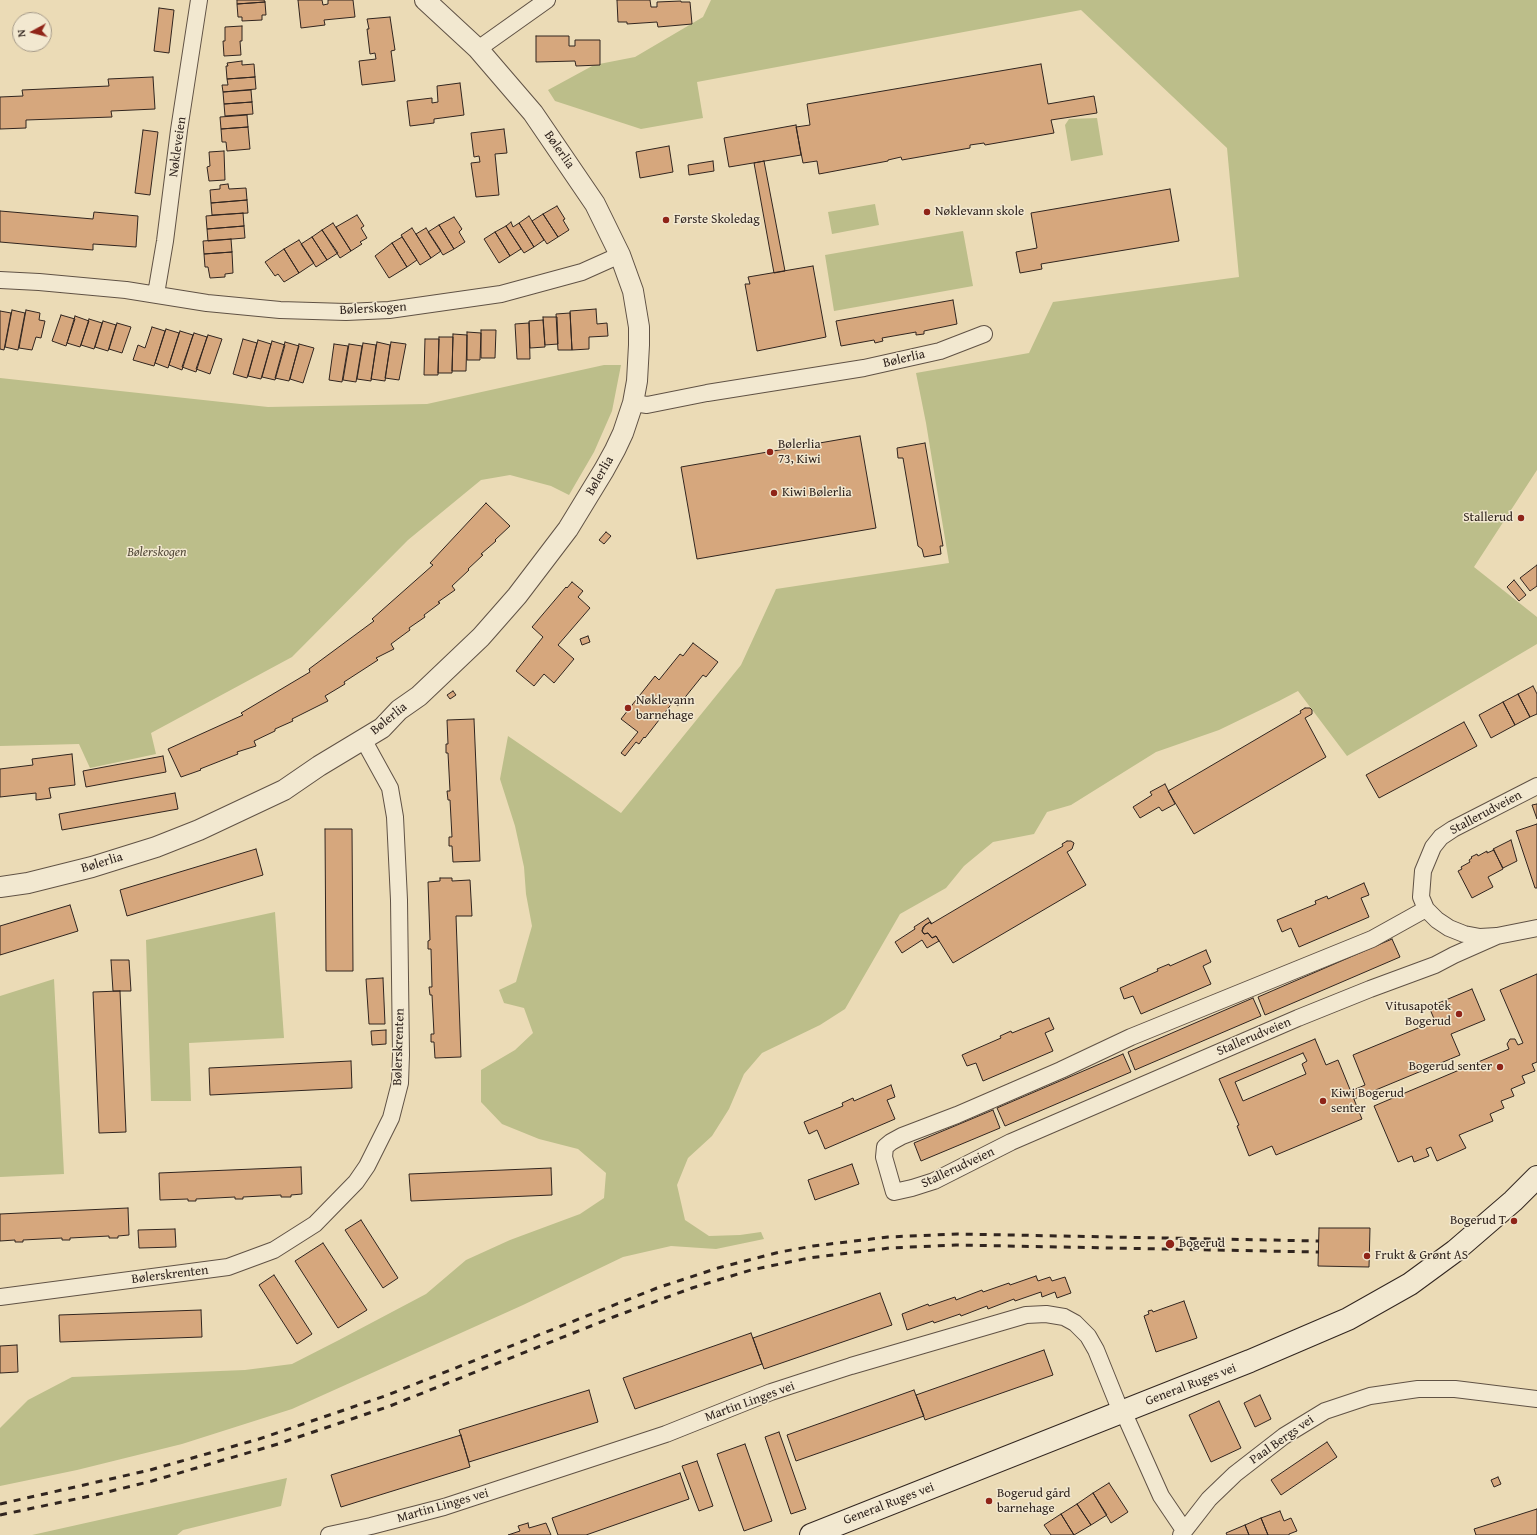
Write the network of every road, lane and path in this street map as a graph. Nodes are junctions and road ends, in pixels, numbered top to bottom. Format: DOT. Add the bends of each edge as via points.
graph roads {
  1 [pos="199,0"];
  2 [pos="425,0"];
  3 [pos="547,0"];
  4 [pos="478,49"];
  5 [pos="620,255"];
  6 [pos="0,280"];
  7 [pos="156,294"];
  8 [pos="984,334"];
  9 [pos="633,403"];
  10 [pos="363,739"];
  11 [pos="1537,786"];
  12 [pos="0,887"];
  13 [pos="1426,909"];
  14 [pos="1537,928"];
  15 [pos="1497,936"];
  16 [pos="1537,1177"];
  17 [pos="0,1297"];
  18 [pos="1537,1399"];
  19 [pos="1122,1411"];
  20 [pos="1183,1532"];
  21 [pos="329,1535"];
  22 [pos="811,1535"];
  1 -- 7 [label="street, Nøkleveien" via="166,241"];
  2 -- 4 [label="street, Bølerlia"];
  3 -- 4 [label="street"];
  4 -- 5 [label="street, Bølerlia" via="533,113 571,167 595,204"];
  5 -- 7 [label="street, Bølerskogen" via="582,272 501,294 389,310 280,310 206,303"];
  5 -- 9 [label="street, Bølerlia" via="633,290 639,327 637,381"];
  6 -- 7 [label="street, Bølerskogen"];
  8 -- 9 [label="street, Bølerlia" via="940,351 864,368 647,405"];
  9 -- 10 [label="street, Bølerlia" via="623,433 604,470 568,529 516,596 481,637 419,696 399,710 382,728"];
  10 -- 12 [label="street, Bølerlia" via="284,790 199,830 156,847 92,867 28,883"];
  10 -- 17 [label="street, Bølerskrenten" via="390,788 395,817 401,1055 400,1083 391,1118 356,1182 315,1224 274,1250 228,1267"];
  11 -- 13 [label="street, Stallerudveien" via="1453,829 1441,838 1433,847 1423,871 1421,898"];
  13 -- 15 [label="street, Stallerudveien" via="1449,928 1464,934 1480,937"];
  13 -- 15 [label="street, Stallerudveien" via="1372,940 1131,1037 957,1115 902,1136 885,1147 884,1157 894,1192 934,1181 1011,1142 1298,1018 1435,964"];
  14 -- 15 [label="street, Stallerudveien"];
  16 -- 19 [label="main road, General Ruges vei" via="1455,1251 1380,1302 1289,1345"];
  18 -- 20 [label="street, Paal Bergs vei" via="1455,1389 1418,1389 1370,1396 1325,1411 1284,1436 1235,1474 1209,1499"];
  19 -- 20 [label="street, Paal Bergs vei" via="1161,1496"];
  19 -- 21 [label="street, Martin Linges vei" via="1096,1350 1088,1336 1075,1323 1064,1317 1046,1314 1026,1315 771,1392 666,1434 444,1508"];
  19 -- 22 [label="main road, General Ruges vei"];
}
